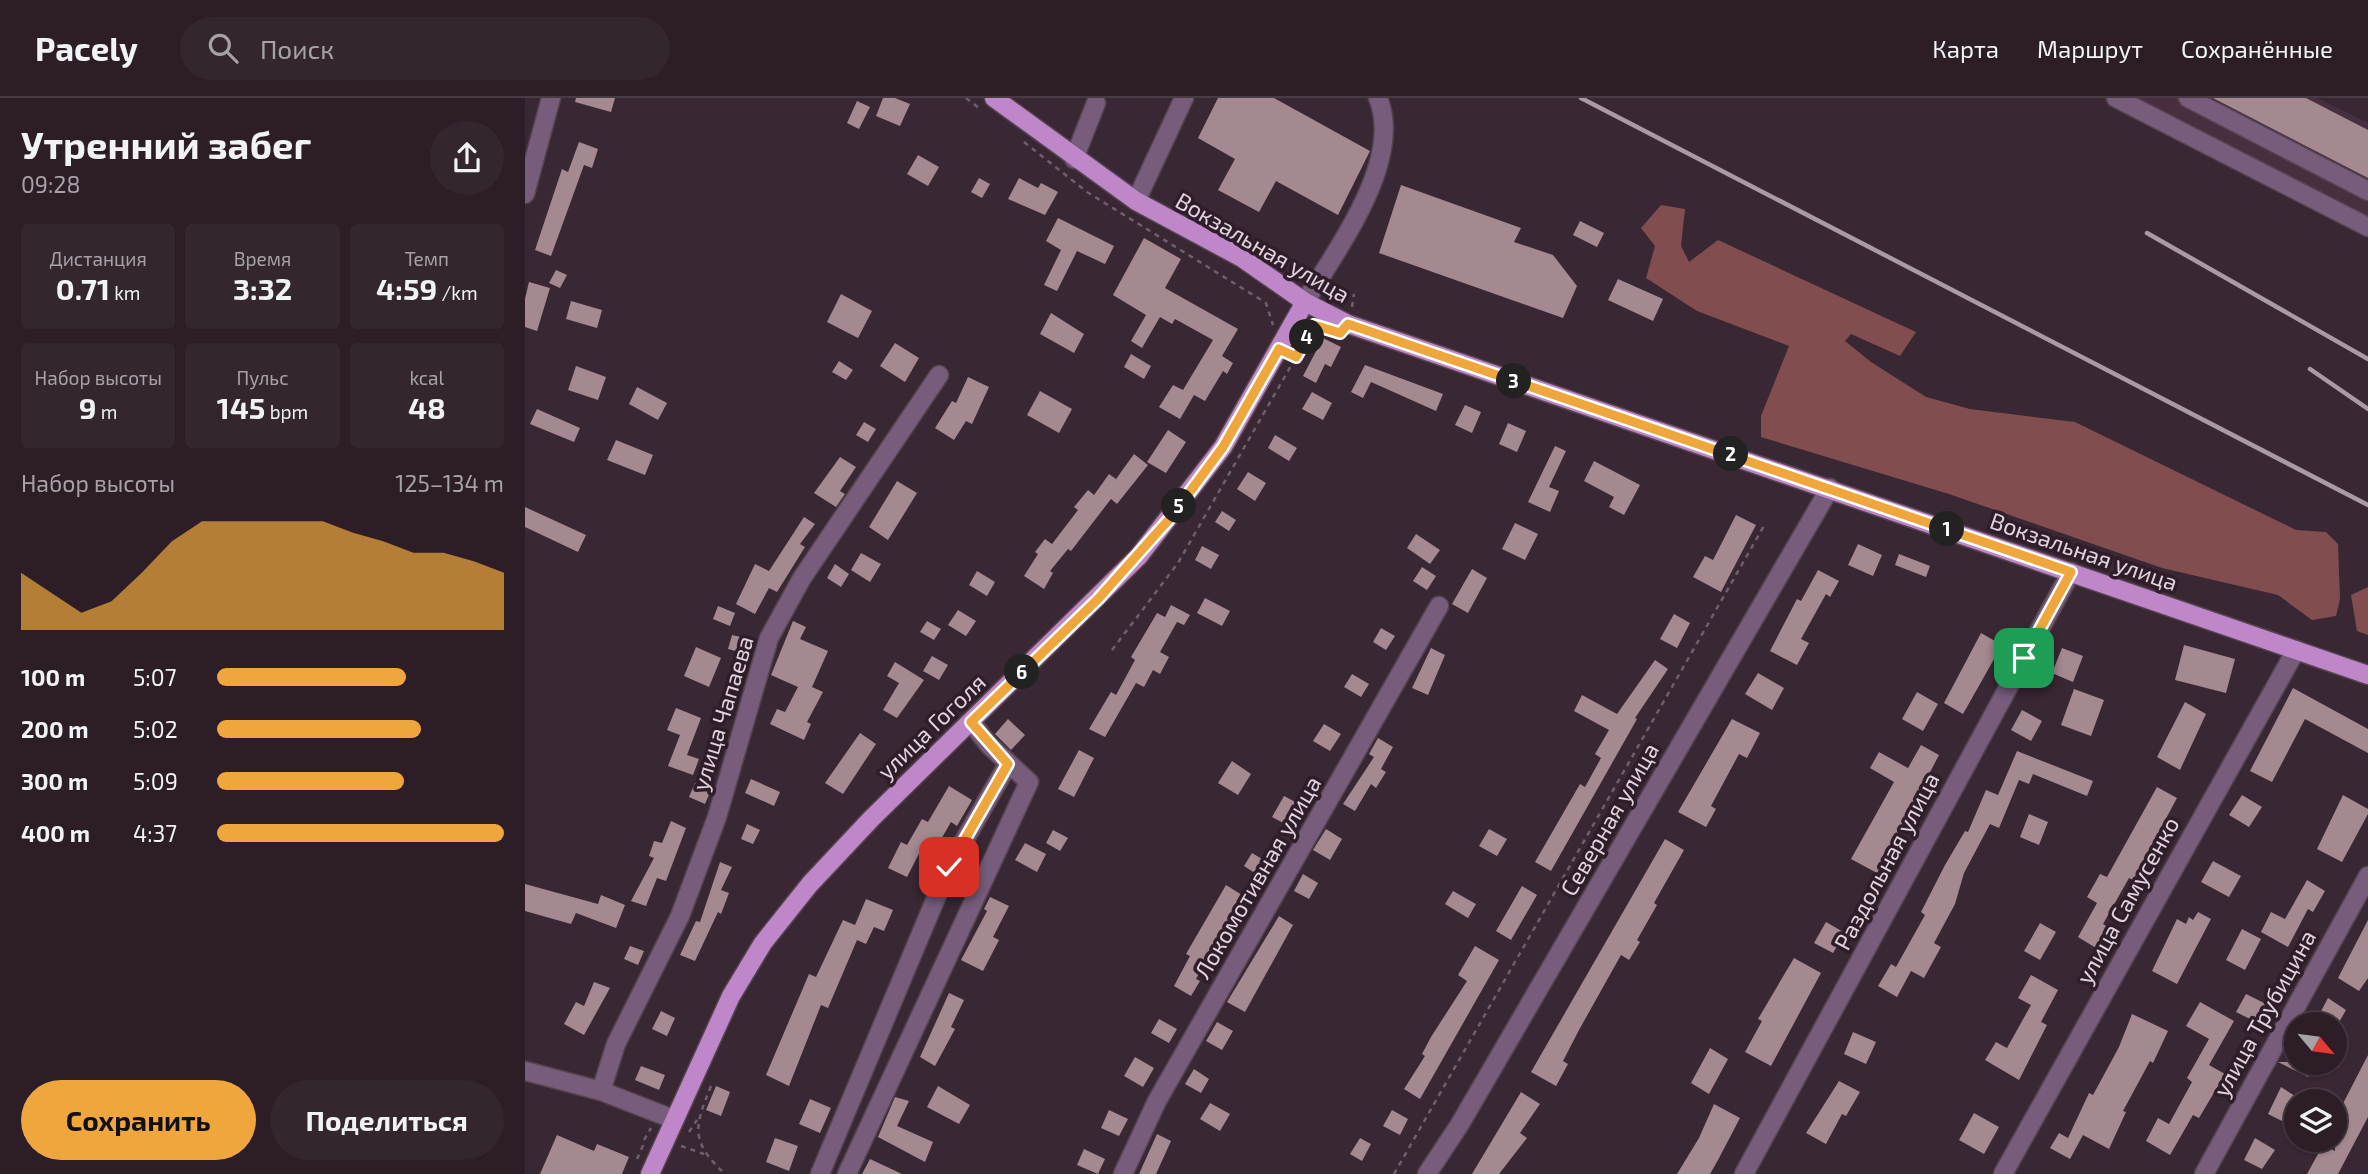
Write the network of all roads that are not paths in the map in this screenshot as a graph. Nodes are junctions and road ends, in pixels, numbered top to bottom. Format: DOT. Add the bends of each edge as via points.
graph roads {
  1 [pos="551,98"];
  2 [pos="1184,98"];
  3 [pos="1378,98"];
  4 [pos="2116,98"];
  5 [pos="2188,98"];
  6 [pos="1096,103"];
  7 [pos="989,105"];
  8 [pos="1074,159"];
  9 [pos="2368,191"];
  10 [pos="525,194"];
  11 [pos="1136,201"];
  12 [pos="2368,227"];
  13 [pos="1305,302"];
  14 [pos="939,375"];
  15 [pos="1830,488"];
  16 [pos="2071,572"];
  17 [pos="1439,606"];
  18 [pos="2296,650"];
  19 [pos="2368,675"];
  20 [pos="971,722"];
  21 [pos="1008,764"];
  22 [pos="2368,876"];
  23 [pos="525,1071"];
  24 [pos="601,1091"];
  25 [pos="665,1116"];
  26 [pos="650,1174"];
  27 [pos="820,1174"];
  28 [pos="847,1174"];
  29 [pos="1123,1174"];
  30 [pos="1427,1174"];
  31 [pos="1744,1174"];
  32 [pos="2003,1174"];
  33 [pos="2204,1174"];
  1 -- 10 [label="street"];
  2 -- 11 [label="street"];
  3 -- 13 [label="street" via="1384,137 1375,180"];
  4 -- 12 [label="street"];
  5 -- 9 [label="street"];
  6 -- 8 [label="street"];
  7 -- 8 [label="main road, Вокзальная улица"];
  8 -- 11 [label="main road, Вокзальная улица"];
  11 -- 13 [label="main road, Вокзальная улица" via="1242,258"];
  13 -- 15 [label="main road, Вокзальная улица" via="1348,324"];
  13 -- 20 [label="main road, улица Гоголя" via="1223,447 1172,516 1098,599"];
  14 -- 24 [label="street, улица Чапаева" via="802,578 769,638 717,817 680,916 616,1044"];
  15 -- 16 [label="main road, Вокзальная улица"];
  15 -- 30 [label="street, Северная улица"];
  16 -- 18 [label="main road, Вокзальная улица"];
  16 -- 31 [label="street, Раздольная улица"];
  17 -- 29 [label="street, Локомотивная улица" via="1157,1101"];
  18 -- 19 [label="main road, Вокзальная улица"];
  18 -- 32 [label="street, улица Самусенко"];
  20 -- 21 [label="street"];
  20 -- 25 [label="main road, улица Гоголя" via="818,875 763,943"];
  21 -- 27 [label="street" via="949,867"];
  21 -- 28 [label="street" via="1029,782"];
  22 -- 33 [label="street, улица Трубицина"];
  23 -- 24 [label="street"];
  24 -- 25 [label="street"];
  25 -- 26 [label="main road, улица Гоголя"];
}
